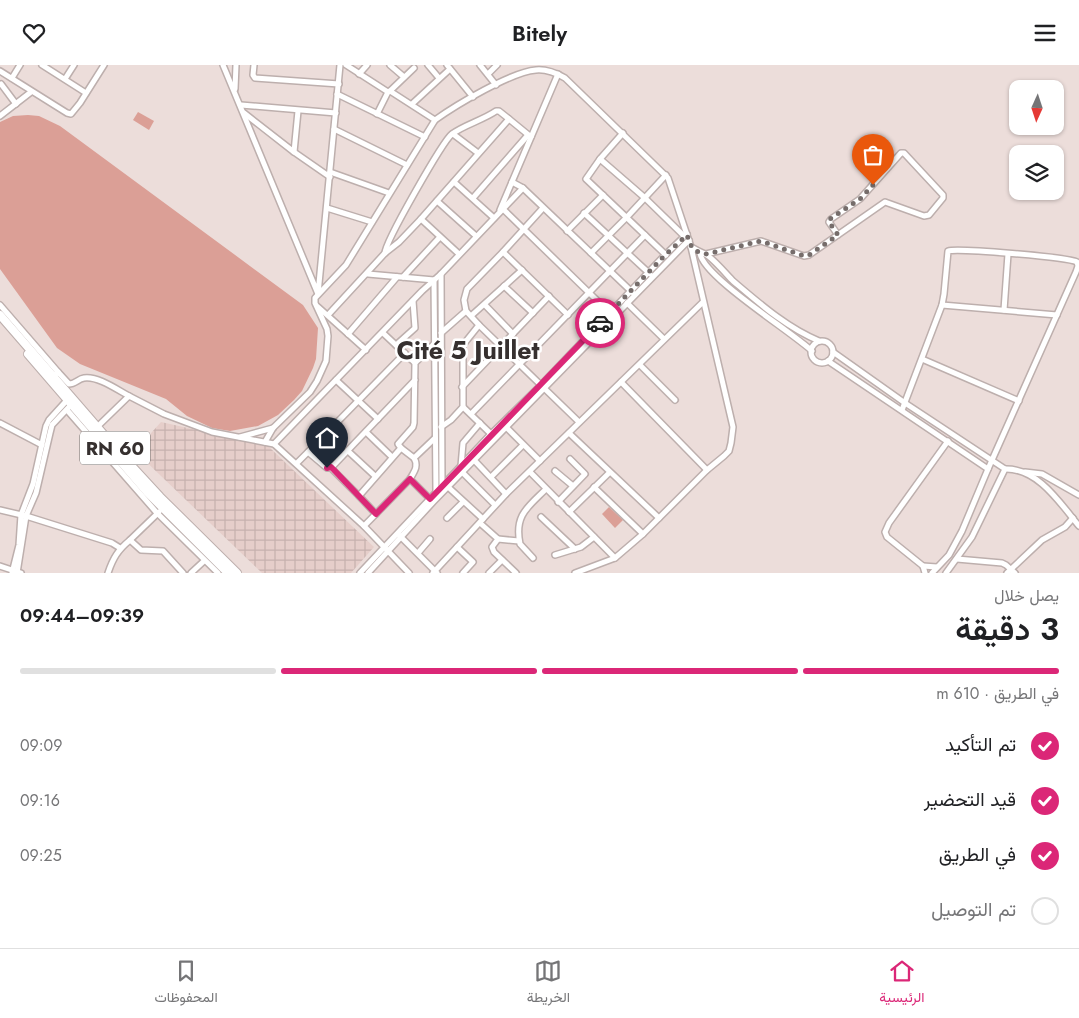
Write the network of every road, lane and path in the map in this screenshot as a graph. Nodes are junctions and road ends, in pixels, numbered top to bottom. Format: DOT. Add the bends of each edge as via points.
graph roads {
  1 [pos="20,65"];
  2 [pos="42,65"];
  3 [pos="74,65"];
  4 [pos="104,65"];
  5 [pos="223,65"];
  6 [pos="236,65"];
  7 [pos="254,65"];
  8 [pos="340,65"];
  9 [pos="346,65"];
  10 [pos="367,65"];
  11 [pos="390,65"];
  12 [pos="428,65"];
  13 [pos="480,65"];
  14 [pos="497,65"];
  15 [pos="449,67"];
  16 [pos="414,68"];
  17 [pos="0,71"];
  18 [pos="359,74"];
  19 [pos="488,74"];
  20 [pos="558,74"];
  21 [pos="11,77"];
  22 [pos="404,77"];
  23 [pos="65,79"];
  24 [pos="439,79"];
  25 [pos="0,84"];
  26 [pos="338,84"];
  27 [pos="496,85"];
  28 [pos="234,91"];
  29 [pos="32,92"];
  30 [pos="389,92"];
  31 [pos="86,93"];
  32 [pos="337,95"];
  33 [pos="473,97"];
  34 [pos="16,104"];
  35 [pos="412,104"];
  36 [pos="241,105"];
  37 [pos="298,111"];
  38 [pos="244,113"];
  39 [pos="336,113"];
  40 [pos="377,114"];
  41 [pos="0,116"];
  42 [pos="509,119"];
  43 [pos="436,120"];
  44 [pos="334,129"];
  45 [pos="453,133"];
  46 [pos="623,133"];
  47 [pos="530,136"];
  48 [pos="425,137"];
  49 [pos="294,152"];
  50 [pos="478,153"];
  51 [pos="600,159"];
  52 [pos="407,165"];
  53 [pos="330,175"];
  54 [pos="666,175"];
  55 [pos="454,182"];
  56 [pos="512,182"];
  57 [pos="522,188"];
  58 [pos="389,193"];
  59 [pos="602,195"];
  60 [pos="473,198"];
  61 [pos="645,198"];
  62 [pos="437,201"];
  63 [pos="543,208"];
  64 [pos="327,209"];
  65 [pos="501,211"];
  66 [pos="584,213"];
  67 [pos="627,217"];
  68 [pos="494,218"];
  69 [pos="421,219"];
  70 [pos="372,222"];
  71 [pos="525,229"];
  72 [pos="567,231"];
  73 [pos="608,235"];
  74 [pos="645,235"];
  75 [pos="838,235"];
  76 [pos="476,236"];
  77 [pos="440,237"];
  78 [pos="687,237"];
  79 [pos="691,247"];
  80 [pos="503,252"];
  81 [pos="627,252"];
  82 [pos="385,253"];
  83 [pos="591,253"];
  84 [pos="703,253"];
  85 [pos="458,254"];
  86 [pos="1008,254"];
  87 [pos="665,255"];
  88 [pos="670,259"];
  89 [pos="522,270"];
  90 [pos="610,271"];
  91 [pos="368,273"];
  92 [pos="441,274"];
  93 [pos="650,275"];
  94 [pos="400,277"];
  95 [pos="434,280"];
  96 [pos="504,286"];
  97 [pos="590,292"];
  98 [pos="632,293"];
  99 [pos="318,294"];
  100 [pos="549,296"];
  101 [pos="413,301"];
  102 [pos="703,302"];
  103 [pos="315,303"];
  104 [pos="627,303"];
  105 [pos="0,305"];
  106 [pos="485,305"];
  107 [pos="942,305"];
  108 [pos="1004,310"];
  109 [pos="466,311"];
  110 [pos="533,313"];
  111 [pos="0,315"];
  112 [pos="328,315"];
  113 [pos="472,315"];
  114 [pos="568,315"];
  115 [pos="612,315"];
  116 [pos="1057,315"];
  117 [pos="0,323"];
  118 [pos="479,325"];
  119 [pos="383,333"];
  120 [pos="348,334"];
  121 [pos="513,334"];
  122 [pos="441,335"];
  123 [pos="434,338"];
  124 [pos="664,339"];
  125 [pos="819,341"];
  126 [pos="396,345"];
  127 [pos="434,345"];
  128 [pos="502,346"];
  129 [pos="366,350"];
  130 [pos="812,351"];
  131 [pos="833,352"];
  132 [pos="405,353"];
  133 [pos="922,359"];
  134 [pos="828,361"];
  135 [pos="415,363"];
  136 [pos="519,364"];
  137 [pos="640,365"];
  138 [pos="56,374"];
  139 [pos="416,379"];
  140 [pos="336,380"];
  141 [pos="621,382"];
  142 [pos="462,387"];
  143 [pos="543,387"];
  144 [pos="128,396"];
  145 [pos="358,401"];
  146 [pos="675,401"];
  147 [pos="1018,401"];
  148 [pos="70,403"];
  149 [pos="905,403"];
  150 [pos="462,407"];
  151 [pos="902,410"];
  152 [pos="470,414"];
  153 [pos="378,419"];
  154 [pos="0,423"];
  155 [pos="480,423"];
  156 [pos="502,423"];
  157 [pos="579,423"];
  158 [pos="272,428"];
  159 [pos="507,428"];
  160 [pos="94,429"];
  161 [pos="438,432"];
  162 [pos="366,433"];
  163 [pos="569,433"];
  164 [pos="491,434"];
  165 [pos="240,437"];
  166 [pos="948,441"];
  167 [pos="265,442"];
  168 [pos="274,444"];
  169 [pos="42,445"];
  170 [pos="523,445"];
  171 [pos="401,448"];
  172 [pos="348,451"];
  173 [pos="308,452"];
  174 [pos="392,457"];
  175 [pos="414,458"];
  176 [pos="473,459"];
  177 [pos="570,459"];
  178 [pos="540,461"];
  179 [pos="992,461"];
  180 [pos="297,463"];
  181 [pos="331,467"];
  182 [pos="461,469"];
  183 [pos="988,469"];
  184 [pos="1005,469"];
  185 [pos="707,470"];
  186 [pos="555,471"];
  187 [pos="530,472"];
  188 [pos="1024,472"];
  189 [pos="609,473"];
  190 [pos="375,477"];
  191 [pos="491,477"];
  192 [pos="410,479"];
  193 [pos="445,486"];
  194 [pos="573,487"];
  195 [pos="594,487"];
  196 [pos="546,489"];
  197 [pos="436,492"];
  198 [pos="506,494"];
  199 [pos="1079,495"];
  200 [pos="359,496"];
  201 [pos="431,500"];
  202 [pos="464,502"];
  203 [pos="558,502"];
  204 [pos="495,505"];
  205 [pos="0,510"];
  206 [pos="160,511"];
  207 [pos="569,512"];
  208 [pos="376,514"];
  209 [pos="23,515"];
  210 [pos="541,517"];
  211 [pos="448,518"];
  212 [pos="659,518"];
  213 [pos="1073,518"];
  214 [pos="482,521"];
  215 [pos="1079,526"];
  216 [pos="364,527"];
  217 [pos="643,534"];
  218 [pos="399,535"];
  219 [pos="594,537"];
  220 [pos="430,539"];
  221 [pos="498,539"];
  222 [pos="130,540"];
  223 [pos="519,541"];
  224 [pos="456,547"];
  225 [pos="120,548"];
  226 [pos="386,549"];
  227 [pos="575,549"];
  228 [pos="418,553"];
  229 [pos="555,555"];
  230 [pos="533,558"];
  231 [pos="615,558"];
  232 [pos="957,559"];
  233 [pos="502,560"];
  234 [pos="204,561"];
  235 [pos="0,566"];
  236 [pos="923,566"];
  237 [pos="937,567"];
  238 [pos="16,572"];
  239 [pos="435,572"];
  240 [pos="1011,572"];
  241 [pos="108,573"];
  242 [pos="183,573"];
  243 [pos="191,573"];
  244 [pos="218,573"];
  245 [pos="228,573"];
  246 [pos="237,573"];
  247 [pos="360,573"];
  248 [pos="368,573"];
  249 [pos="409,573"];
  250 [pos="463,573"];
  251 [pos="489,573"];
  252 [pos="516,573"];
  253 [pos="575,573"];
  254 [pos="925,573"];
  255 [pos="932,573"];
  256 [pos="946,573"];
  1 -- 21 [label="street"];
  2 -- 23 [label="street"];
  3 -- 23 [label="street"];
  4 -- 31 [label="street"];
  5 -- 28 [label="street"];
  6 -- 28 [label="street"];
  7 -- 26 [label="street" via="255,78"];
  8 -- 26 [label="street"];
  9 -- 18 [label="street"];
  10 -- 18 [label="street"];
  11 -- 22 [label="street"];
  12 -- 24 [label="street"];
  13 -- 19 [label="street"];
  14 -- 19 [label="street"];
  15 -- 24 [label="street"];
  15 -- 33 [label="street"];
  16 -- 22 [label="street"];
  17 -- 21 [label="street"];
  18 -- 30 [label="street"];
  19 -- 27 [label="street"];
  20 -- 27 [label="street" via="535,70"];
  20 -- 46 [label="street"];
  20 -- 47 [label="street"];
  21 -- 25 [label="street"];
  21 -- 29 [label="street"];
  22 -- 30 [label="street"];
  23 -- 31 [label="street"];
  24 -- 35 [label="street"];
  25 -- 34 [label="street"];
  26 -- 32 [label="street"];
  27 -- 33 [label="street"];
  28 -- 36 [label="street"];
  29 -- 31 [label="street" via="69,114"];
  29 -- 34 [label="street"];
  30 -- 35 [label="street"];
  30 -- 40 [label="street"];
  32 -- 39 [label="street"];
  32 -- 40 [label="street"];
  33 -- 43 [label="street"];
  34 -- 41 [label="street"];
  35 -- 43 [label="street"];
  36 -- 37 [label="street"];
  36 -- 38 [label="street"];
  37 -- 39 [label="street"];
  37 -- 49 [label="street"];
  38 -- 49 [label="street"];
  38 -- 99 [label="street"];
  39 -- 44 [label="street"];
  40 -- 48 [label="street"];
  42 -- 45 [label="street" via="496,111"];
  42 -- 47 [label="street"];
  42 -- 50 [label="street"];
  43 -- 48 [label="street"];
  44 -- 52 [label="street"];
  44 -- 53 [label="street"];
  45 -- 50 [label="street"];
  45 -- 82 [label="street" via="408,205"];
  46 -- 51 [label="street"];
  46 -- 54 [label="street"];
  47 -- 56 [label="street"];
  47 -- 60 [label="street"];
  48 -- 52 [label="street"];
  49 -- 53 [label="street"];
  50 -- 55 [label="street"];
  51 -- 59 [label="street" via="586,178"];
  51 -- 61 [label="street"];
  52 -- 58 [label="street"];
  53 -- 58 [label="street"];
  53 -- 64 [label="street"];
  54 -- 61 [label="street"];
  54 -- 78 [label="street"];
  55 -- 60 [label="street"];
  55 -- 62 [label="street"];
  56 -- 57 [label="street"];
  56 -- 65 [label="street"];
  57 -- 63 [label="street"];
  57 -- 65 [label="street"];
  58 -- 70 [label="street"];
  59 -- 66 [label="street"];
  59 -- 67 [label="street"];
  60 -- 68 [label="street"];
  61 -- 67 [label="street"];
  61 -- 78 [label="street"];
  62 -- 69 [label="street"];
  62 -- 76 [label="street"];
  63 -- 71 [label="street"];
  63 -- 72 [label="street"];
  64 -- 70 [label="street"];
  64 -- 99 [label="street"];
  65 -- 68 [label="street"];
  65 -- 71 [label="street"];
  66 -- 72 [label="street"];
  66 -- 73 [label="street"];
  67 -- 73 [label="street"];
  67 -- 74 [label="street"];
  68 -- 76 [label="street"];
  69 -- 77 [label="street"];
  69 -- 82 [label="street"];
  70 -- 99 [label="street" via="346,265"];
  71 -- 80 [label="street"];
  71 -- 97 [label="street"];
  72 -- 83 [label="street"];
  73 -- 81 [label="street"];
  73 -- 83 [label="street"];
  74 -- 81 [label="street"];
  74 -- 87 [label="street"];
  75 -- 75 [label="street" via="885,202 924,217 943,195 902,153 860,199 830,219"];
  75 -- 84 [label="street" via="804,256 761,241"];
  76 -- 85 [label="street"];
  77 -- 85 [label="street"];
  77 -- 94 [label="street"];
  78 -- 79 [label="street"];
  78 -- 87 [label="street"];
  78 -- 88 [label="street"];
  79 -- 84 [label="street"];
  79 -- 102 [label="street"];
  80 -- 89 [label="street"];
  80 -- 109 [label="street" via="467,289"];
  81 -- 90 [label="street"];
  81 -- 93 [label="street"];
  82 -- 91 [label="street"];
  83 -- 90 [label="street"];
  84 -- 125 [label="street" via="770,312"];
  84 -- 130 [label="street" via="700,258 732,289"];
  85 -- 92 [label="street"];
  86 -- 107 [label="street" via="950,250"];
  86 -- 108 [label="street"];
  86 -- 116 [label="street" via="1077,262"];
  87 -- 88 [label="street"];
  87 -- 93 [label="street"];
  88 -- 93 [label="street"];
  89 -- 96 [label="street"];
  89 -- 100 [label="street"];
  90 -- 97 [label="street"];
  90 -- 98 [label="street"];
  91 -- 94 [label="street"];
  91 -- 112 [label="street"];
  92 -- 95 [label="street"];
  92 -- 122 [label="street"];
  93 -- 98 [label="street"];
  94 -- 95 [label="street"];
  94 -- 120 [label="street"];
  95 -- 101 [label="street"];
  95 -- 123 [label="street"];
  96 -- 106 [label="street"];
  96 -- 110 [label="street"];
  97 -- 114 [label="street"];
  97 -- 115 [label="street"];
  98 -- 104 [label="street"];
  98 -- 115 [label="street"];
  99 -- 103 [label="street"];
  100 -- 110 [label="street"];
  100 -- 114 [label="street"];
  101 -- 119 [label="street"];
  101 -- 126 [label="street" via="415,328"];
  102 -- 124 [label="street"];
  102 -- 185 [label="street" via="733,427 729,451"];
  103 -- 112 [label="street"];
  103 -- 158 [label="street" via="327,329 326,361 310,392"];
  104 -- 115 [label="street"];
  104 -- 124 [label="street"];
  105 -- 138 [label="street"];
  106 -- 113 [label="street"];
  106 -- 121 [label="street"];
  107 -- 108 [label="street"];
  107 -- 133 [label="street"];
  108 -- 116 [label="street"];
  109 -- 113 [label="street"];
  109 -- 122 [label="street"];
  110 -- 121 [label="street"];
  111 -- 138 [label="main road, RN 60"];
  112 -- 120 [label="street"];
  113 -- 118 [label="street"];
  114 -- 136 [label="street"];
  115 -- 143 [label="street"];
  116 -- 147 [label="street"];
  117 -- 148 [label="main road, RN 60"];
  118 -- 128 [label="street"];
  118 -- 142 [label="street" via="463,345"];
  119 -- 126 [label="street"];
  119 -- 129 [label="street"];
  120 -- 129 [label="street"];
  121 -- 128 [label="street"];
  122 -- 123 [label="street"];
  122 -- 161 [label="street"];
  123 -- 127 [label="street"];
  124 -- 137 [label="street"];
  125 -- 130 [label="street"];
  125 -- 131 [label="street" via="829,343"];
  126 -- 132 [label="street"];
  127 -- 135 [label="street"];
  127 -- 161 [label="street"];
  128 -- 136 [label="street"];
  128 -- 142 [label="street"];
  129 -- 140 [label="street"];
  130 -- 134 [label="street" via="816,360"];
  131 -- 134 [label="street"];
  131 -- 149 [label="street"];
  132 -- 135 [label="street"];
  132 -- 145 [label="street"];
  133 -- 147 [label="street"];
  133 -- 149 [label="street"];
  134 -- 151 [label="street"];
  135 -- 139 [label="street"];
  136 -- 143 [label="street"];
  136 -- 152 [label="street"];
  137 -- 141 [label="street"];
  137 -- 146 [label="street"];
  138 -- 144 [label="street" via="69,385 82,378 91,379"];
  138 -- 148 [label="main road, RN 60"];
  139 -- 153 [label="street"];
  139 -- 171 [label="street" via="414,423 398,442"];
  140 -- 145 [label="street"];
  140 -- 168 [label="street"];
  141 -- 157 [label="street"];
  141 -- 185 [label="street"];
  142 -- 150 [label="street"];
  143 -- 156 [label="street"];
  143 -- 157 [label="street"];
  143 -- 159 [label="street"];
  144 -- 160 [label="street"];
  144 -- 165 [label="street" via="186,423"];
  145 -- 153 [label="street"];
  145 -- 173 [label="street"];
  147 -- 179 [label="street"];
  148 -- 160 [label="main road, RN 60"];
  148 -- 169 [label="street" via="49,420"];
  148 -- 206 [label="street"];
  148 -- 209 [label="street" via="51,428 36,493"];
  149 -- 151 [label="street"];
  149 -- 179 [label="street"];
  150 -- 152 [label="street"];
  150 -- 161 [label="street"];
  151 -- 166 [label="street"];
  152 -- 155 [label="street"];
  153 -- 162 [label="street"];
  154 -- 169 [label="street"];
  155 -- 164 [label="street"];
  155 -- 182 [label="street" via="463,443"];
  156 -- 159 [label="street"];
  156 -- 164 [label="street"];
  157 -- 163 [label="street"];
  158 -- 165 [label="street"];
  158 -- 167 [label="street"];
  159 -- 170 [label="street"];
  159 -- 176 [label="street"];
  160 -- 206 [label="main road, RN 60"];
  160 -- 246 [label="main road, RN 60"];
  161 -- 175 [label="street"];
  161 -- 193 [label="street"];
  161 -- 197 [label="street"];
  162 -- 172 [label="street"];
  162 -- 174 [label="street"];
  163 -- 178 [label="street"];
  163 -- 189 [label="street"];
  164 -- 176 [label="street"];
  165 -- 167 [label="street"];
  166 -- 183 [label="street"];
  166 -- 236 [label="street" via="889,523 886,532 886,537"];
  167 -- 168 [label="street"];
  168 -- 180 [label="street"];
  169 -- 209 [label="street"];
  170 -- 178 [label="street"];
  170 -- 191 [label="street"];
  171 -- 174 [label="street"];
  171 -- 175 [label="street"];
  172 -- 181 [label="street"];
  172 -- 190 [label="street"];
  173 -- 180 [label="street"];
  173 -- 181 [label="street" via="327,468"];
  174 -- 190 [label="street"];
  175 -- 192 [label="street" via="416,471"];
  176 -- 182 [label="street"];
  176 -- 191 [label="street"];
  177 -- 194 [label="street" via="584,473"];
  178 -- 187 [label="street"];
  179 -- 183 [label="street"];
  179 -- 184 [label="street"];
  180 -- 216 [label="street"];
  181 -- 200 [label="street"];
  182 -- 193 [label="street"];
  182 -- 204 [label="street"];
  183 -- 237 [label="street" via="956,545"];
  184 -- 188 [label="street"];
  184 -- 232 [label="street" via="980,523"];
  185 -- 212 [label="street"];
  186 -- 194 [label="street"];
  187 -- 196 [label="street"];
  187 -- 198 [label="street"];
  188 -- 199 [label="street" via="1042,474"];
  188 -- 213 [label="street" via="1044,486"];
  189 -- 195 [label="street"];
  189 -- 212 [label="street"];
  190 -- 200 [label="street"];
  191 -- 198 [label="street"];
  192 -- 201 [label="street"];
  192 -- 208 [label="street"];
  193 -- 197 [label="street"];
  193 -- 201 [label="street"];
  193 -- 202 [label="street"];
  194 -- 203 [label="street"];
  195 -- 207 [label="street"];
  195 -- 217 [label="street"];
  196 -- 203 [label="street"];
  196 -- 223 [label="street" via="522,514"];
  197 -- 201 [label="street"];
  198 -- 204 [label="street"];
  200 -- 208 [label="street"];
  201 -- 218 [label="street"];
  202 -- 211 [label="street"];
  202 -- 214 [label="street"];
  203 -- 207 [label="street"];
  204 -- 214 [label="street"];
  205 -- 209 [label="street"];
  206 -- 222 [label="street"];
  206 -- 234 [label="street"];
  206 -- 245 [label="main road, RN 60"];
  207 -- 219 [label="street"];
  208 -- 216 [label="street"];
  209 -- 225 [label="street"];
  209 -- 238 [label="street"];
  210 -- 227 [label="street"];
  212 -- 217 [label="street"];
  213 -- 215 [label="street"];
  213 -- 240 [label="street" via="1065,527 1042,540"];
  214 -- 221 [label="street"];
  214 -- 224 [label="street"];
  216 -- 226 [label="street"];
  217 -- 231 [label="street"];
  218 -- 226 [label="street"];
  218 -- 228 [label="street"];
  219 -- 227 [label="street"];
  219 -- 231 [label="street"];
  220 -- 228 [label="street"];
  221 -- 223 [label="street"];
  221 -- 233 [label="street" via="492,548"];
  222 -- 225 [label="street"];
  222 -- 242 [label="street" via="141,550 163,551"];
  223 -- 230 [label="street"];
  224 -- 239 [label="street"];
  224 -- 250 [label="street" via="473,562"];
  225 -- 241 [label="street"];
  226 -- 247 [label="street"];
  226 -- 248 [label="street"];
  226 -- 249 [label="street"];
  227 -- 229 [label="street"];
  228 -- 239 [label="street"];
  231 -- 253 [label="street"];
  232 -- 240 [label="street" via="1002,563"];
  232 -- 256 [label="street"];
  233 -- 251 [label="street"];
  233 -- 252 [label="street"];
  234 -- 243 [label="street"];
  234 -- 244 [label="street"];
  235 -- 238 [label="street"];
  236 -- 237 [label="street"];
  236 -- 254 [label="street"];
  237 -- 255 [label="street"];
}
